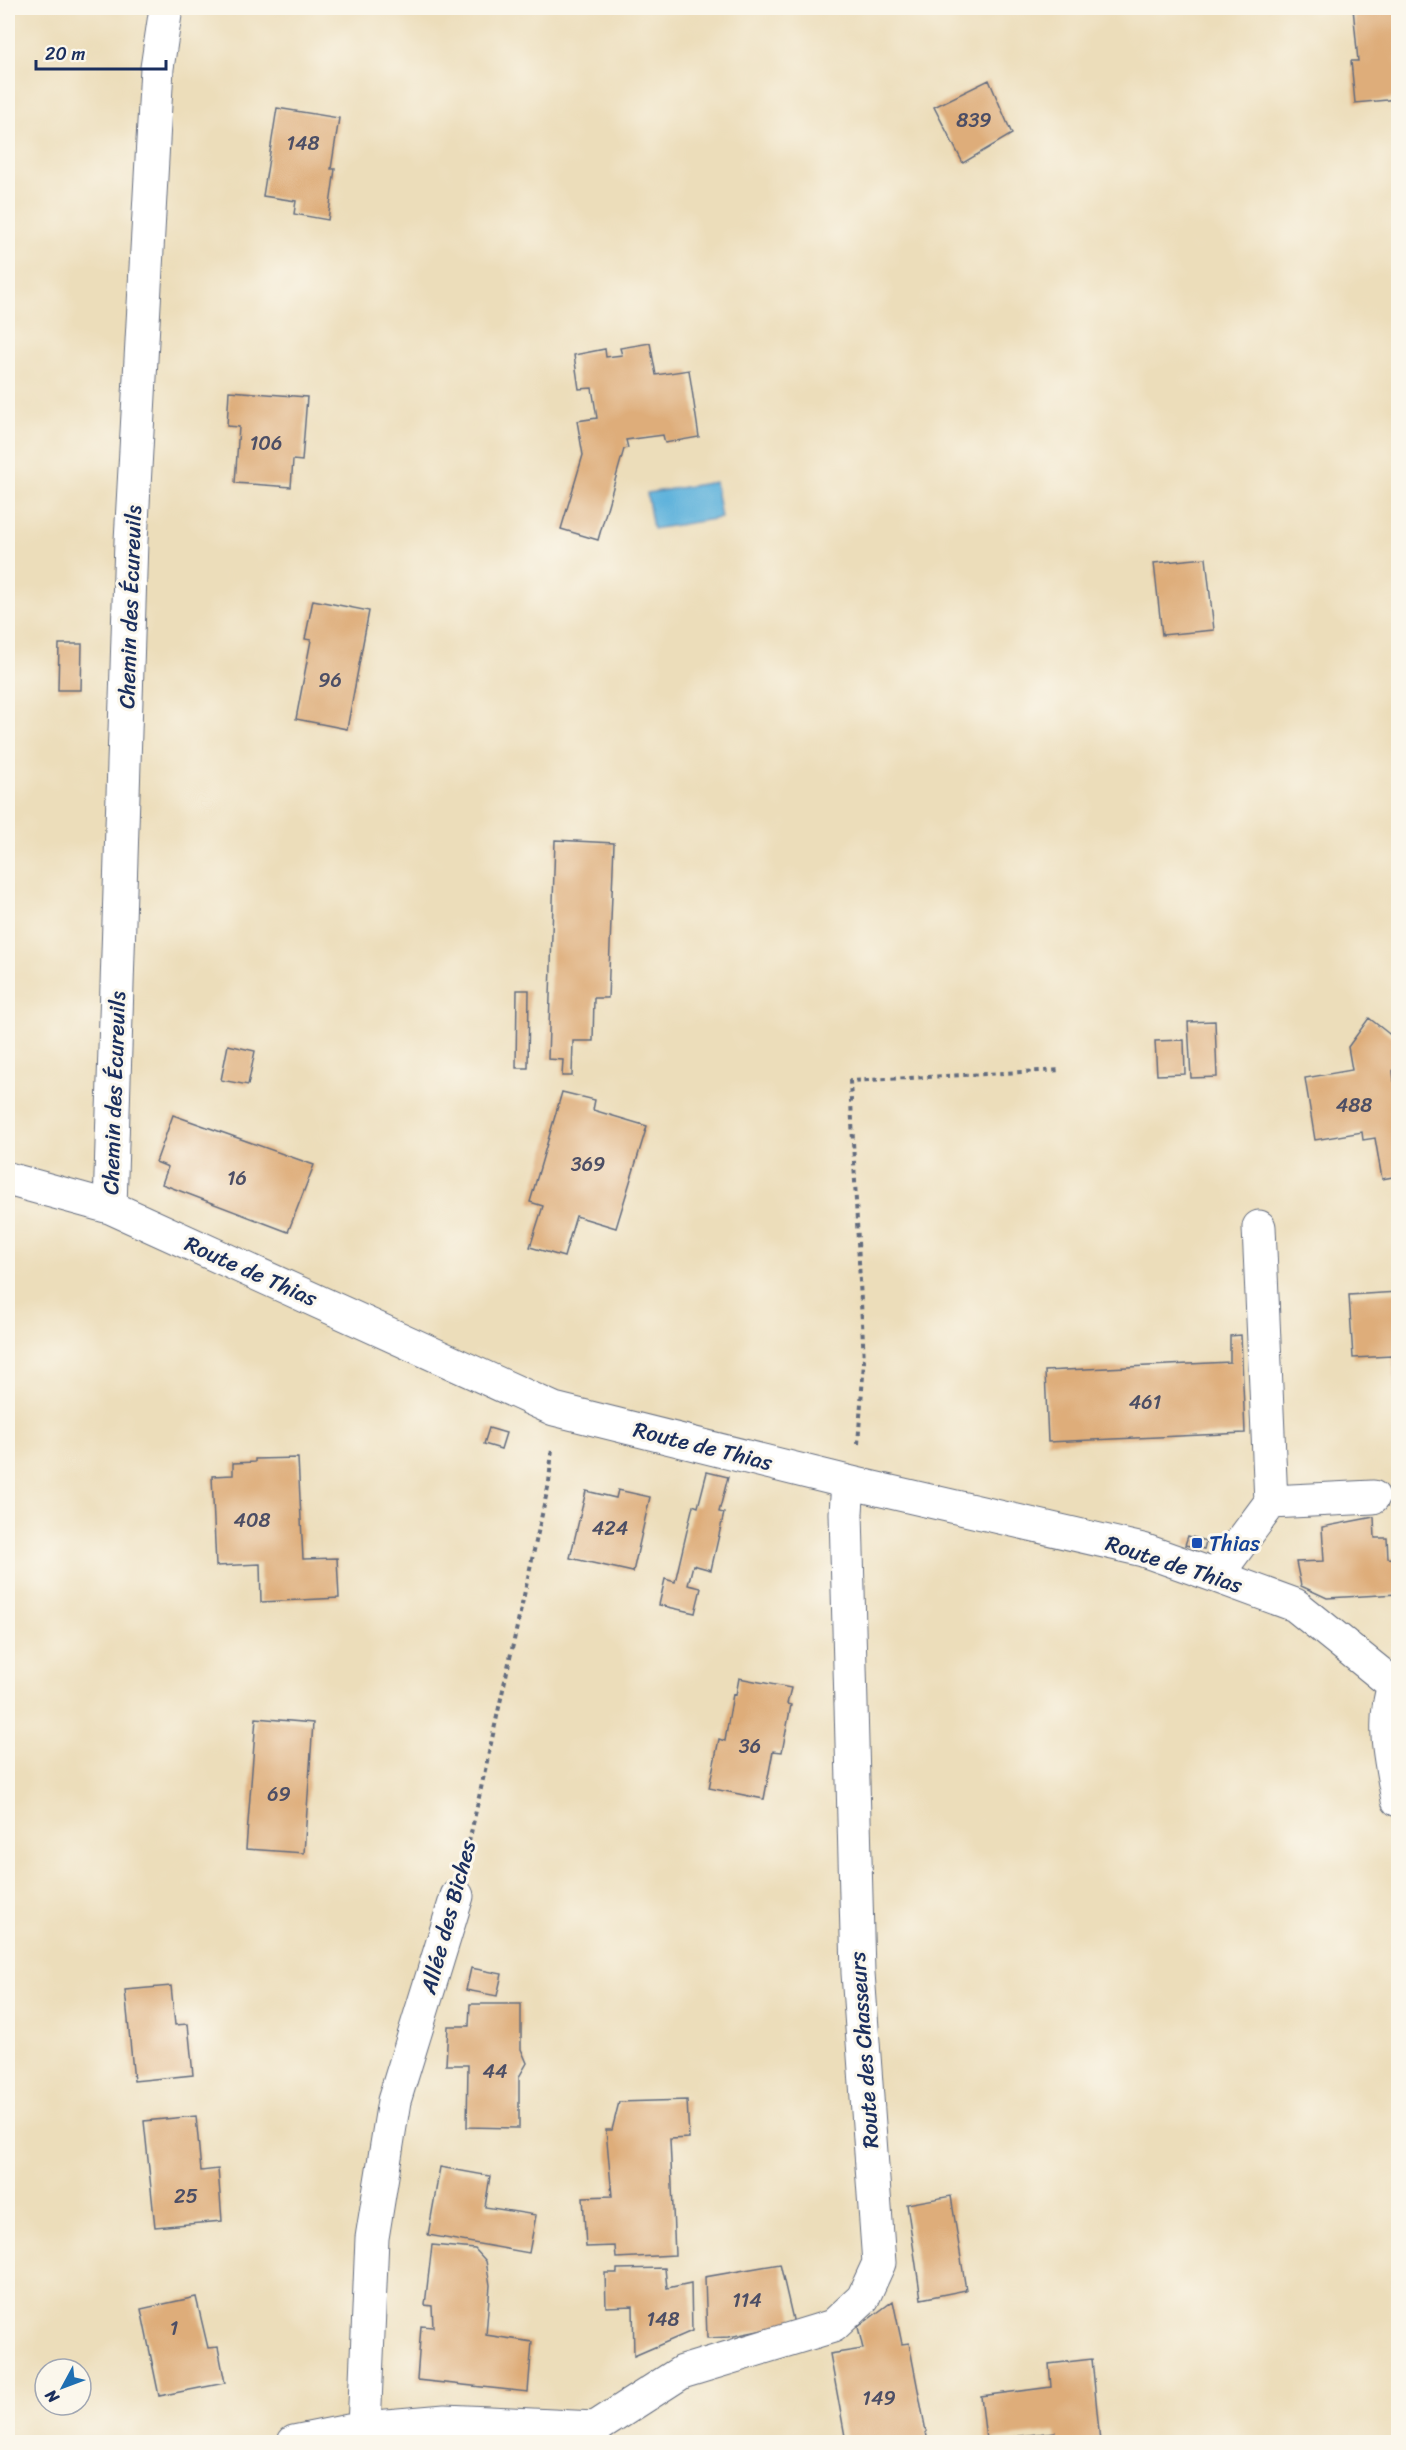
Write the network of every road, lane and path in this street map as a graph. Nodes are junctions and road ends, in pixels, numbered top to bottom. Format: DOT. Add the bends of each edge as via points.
graph roads {
  1 [pos="166,8"];
  2 [pos="1062,1070"];
  3 [pos="8,1179"];
  4 [pos="110,1208"];
  5 [pos="1259,1227"];
  6 [pos="554,1409"];
  7 [pos="852,1483"];
  8 [pos="1373,1497"];
  9 [pos="1271,1502"];
  10 [pos="1216,1576"];
  11 [pos="1396,1687"];
  12 [pos="1398,1800"];
  13 [pos="456,1896"];
  14 [pos="364,2427"];
  15 [pos="594,2435"];
  16 [pos="294,2442"];
  1 -- 4 [label="street, Chemin des Écureuils" via="157,68 131,542"];
  2 -- 7 [label="path" via="850,1081 864,1362"];
  3 -- 4 [label="street, Route de Thias"];
  4 -- 6 [label="street, Route de Thias"];
  5 -- 9 [label="street"];
  6 -- 7 [label="street, Route de Thias"];
  6 -- 13 [label="path, Allée des Biches" via="549,1483"];
  7 -- 10 [label="street, Route de Thias" via="1143,1550"];
  7 -- 15 [label="street, Route des Chasseurs" via="846,1513 858,1972 879,2263 863,2298 833,2326 682,2372"];
  8 -- 9 [label="street"];
  9 -- 10 [label="street"];
  10 -- 11 [label="street, Route de Thias" via="1294,1605"];
  11 -- 12 [label="street" via="1389,1700 1386,1734"];
  13 -- 14 [label="street, Allée des Biches" via="394,2101 372,2238"];
  14 -- 15 [label="street" via="445,2421"];
  14 -- 16 [label="street"];
}
